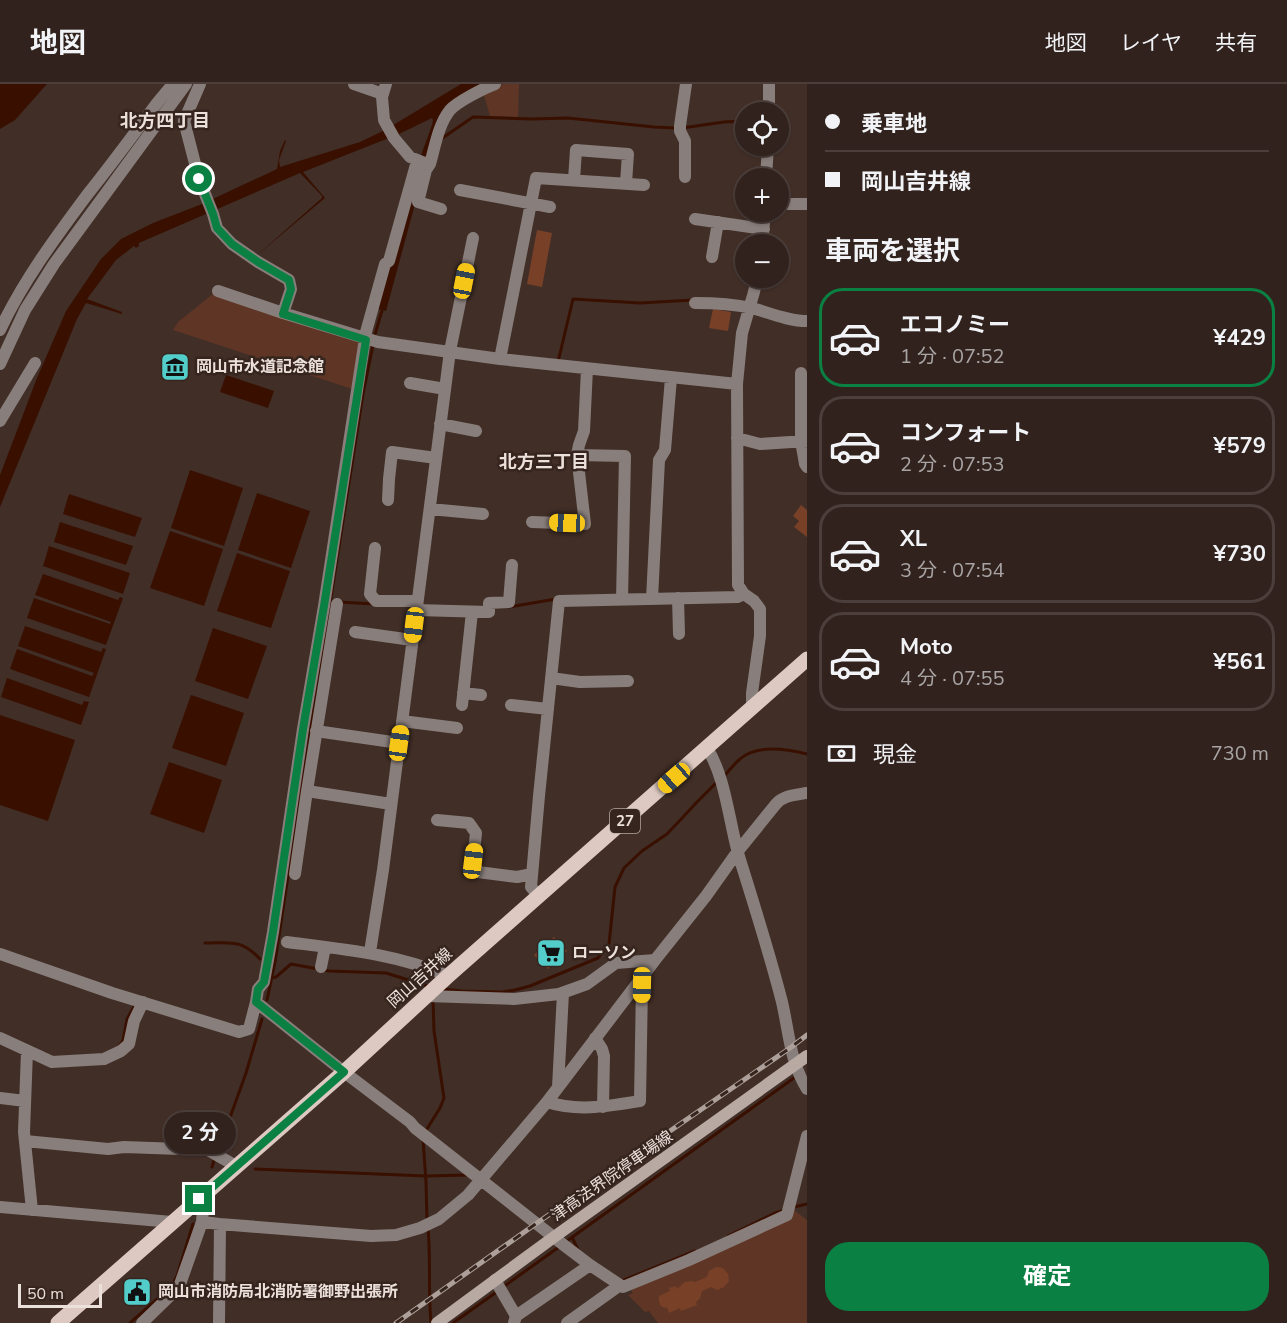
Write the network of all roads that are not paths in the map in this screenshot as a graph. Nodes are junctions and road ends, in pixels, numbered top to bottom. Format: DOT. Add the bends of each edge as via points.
graph roads {
  1 [pos="173,84"];
  2 [pos="186,84"];
  3 [pos="200,84"];
  4 [pos="354,84"];
  5 [pos="495,84"];
  6 [pos="686,84"];
  7 [pos="769,84"];
  8 [pos="385,89"];
  9 [pos="769,102"];
  10 [pos="423,162"];
  11 [pos="685,177"];
  12 [pos="574,180"];
  13 [pos="626,183"];
  14 [pos="644,185"];
  15 [pos="460,190"];
  16 [pos="531,204"];
  17 [pos="789,204"];
  18 [pos="807,204"];
  19 [pos="550,207"];
  20 [pos="441,209"];
  21 [pos="695,219"];
  22 [pos="718,222"];
  23 [pos="764,222"];
  24 [pos="764,229"];
  25 [pos="763,234"];
  26 [pos="473,238"];
  27 [pos="712,257"];
  28 [pos="755,288"];
  29 [pos="218,291"];
  30 [pos="695,303"];
  31 [pos="750,308"];
  32 [pos="283,314"];
  33 [pos="807,321"];
  34 [pos="0,330"];
  35 [pos="371,341"];
  36 [pos="450,349"];
  37 [pos="500,355"];
  38 [pos="35,363"];
  39 [pos="0,364"];
  40 [pos="587,369"];
  41 [pos="801,373"];
  42 [pos="671,378"];
  43 [pos="410,383"];
  44 [pos="737,384"];
  45 [pos="445,389"];
  46 [pos="0,421"];
  47 [pos="440,424"];
  48 [pos="476,431"];
  49 [pos="737,438"];
  50 [pos="804,441"];
  51 [pos="577,455"];
  52 [pos="436,458"];
  53 [pos="807,467"];
  54 [pos="388,500"];
  55 [pos="429,509"];
  56 [pos="483,514"];
  57 [pos="532,522"];
  58 [pos="375,548"];
  59 [pos="512,565"];
  60 [pos="744,594"];
  61 [pos="652,596"];
  62 [pos="622,597"];
  63 [pos="678,598"];
  64 [pos="337,604"];
  65 [pos="416,606"];
  66 [pos="472,612"];
  67 [pos="326,632"];
  68 [pos="355,632"];
  69 [pos="679,634"];
  70 [pos="412,640"];
  71 [pos="807,659"];
  72 [pos="551,678"];
  73 [pos="628,681"];
  74 [pos="481,695"];
  75 [pos="511,705"];
  76 [pos="754,706"];
  77 [pos="548,710"];
  78 [pos="402,721"];
  79 [pos="458,728"];
  80 [pos="316,731"];
  81 [pos="399,743"];
  82 [pos="707,748"];
  83 [pos="307,791"];
  84 [pos="807,793"];
  85 [pos="391,804"];
  86 [pos="437,820"];
  87 [pos="738,851"];
  88 [pos="295,874"];
  89 [pos="532,874"];
  90 [pos="539,896"];
  91 [pos="287,942"];
  92 [pos="325,947"];
  93 [pos="370,952"];
  94 [pos="0,954"];
  95 [pos="655,960"];
  96 [pos="321,967"];
  97 [pos="641,979"];
  98 [pos="436,990"];
  99 [pos="562,993"];
  100 [pos="143,1002"];
  101 [pos="256,1002"];
  102 [pos="0,1038"];
  103 [pos="595,1038"];
  104 [pos="27,1051"];
  105 [pos="807,1056"];
  106 [pos="344,1072"];
  107 [pos="801,1076"];
  108 [pos="558,1088"];
  109 [pos="0,1098"];
  110 [pos="25,1101"];
  111 [pos="547,1102"];
  112 [pos="603,1107"];
  113 [pos="807,1136"];
  114 [pos="25,1141"];
  115 [pos="236,1166"];
  116 [pos="482,1179"];
  117 [pos="199,1199"];
  118 [pos="0,1207"];
  119 [pos="32,1210"];
  120 [pos="172,1222"];
  121 [pos="202,1222"];
  122 [pos="220,1224"];
  123 [pos="560,1242"];
  124 [pos="590,1265"];
  125 [pos="620,1285"];
  126 [pos="499,1286"];
  127 [pos="515,1319"];
  128 [pos="438,1322"];
  129 [pos="58,1323"];
  130 [pos="142,1323"];
  131 [pos="219,1323"];
  132 [pos="567,1323"];
  1 -- 34 [label="street" via="62,230 28,279"];
  2 -- 39 [label="street" via="54,264 25,310"];
  3 -- 32 [label="street" via="184,121 199,179 217,228 232,244 289,280 291,289"];
  4 -- 8 [label="street"];
  5 -- 10 [label="street" via="451,109"];
  6 -- 11 [label="street" via="680,129 685,141"];
  7 -- 9 [label="street"];
  8 -- 10 [label="street" via="384,120 410,157"];
  10 -- 20 [label="street" via="426,170 418,202"];
  10 -- 35 [label="street" via="385,264 366,332"];
  12 -- 13 [label="street"];
  12 -- 13 [label="street" via="576,150 628,154"];
  12 -- 16 [label="street" via="536,178"];
  13 -- 14 [label="street"];
  15 -- 16 [label="street"];
  16 -- 19 [label="street"];
  16 -- 37 [label="street"];
  17 -- 18 [label="street"];
  21 -- 22 [label="street"];
  22 -- 24 [label="street"];
  22 -- 27 [label="street"];
  23 -- 24 [label="street"];
  24 -- 25 [label="street"];
  26 -- 36 [label="street"];
  28 -- 31 [label="street"];
  29 -- 32 [label="street"];
  30 -- 31 [label="street" via="719,302"];
  31 -- 33 [label="street"];
  31 -- 44 [label="street" via="742,333"];
  32 -- 35 [label="street"];
  35 -- 36 [label="street"];
  35 -- 67 [label="street"];
  36 -- 37 [label="street"];
  36 -- 45 [label="street"];
  37 -- 40 [label="street"];
  38 -- 46 [label="street"];
  40 -- 42 [label="street"];
  40 -- 51 [label="street" via="584,431"];
  41 -- 50 [label="street"];
  42 -- 44 [label="street"];
  42 -- 61 [label="street" via="665,450 659,460"];
  43 -- 45 [label="street"];
  44 -- 49 [label="street"];
  45 -- 47 [label="street"];
  47 -- 48 [label="street"];
  47 -- 52 [label="street"];
  49 -- 50 [label="street" via="760,444"];
  49 -- 60 [label="street" via="738,585"];
  50 -- 53 [label="street"];
  51 -- 57 [label="street" via="585,524"];
  51 -- 62 [label="street" via="625,456"];
  52 -- 54 [label="street" via="392,453"];
  52 -- 55 [label="street"];
  55 -- 56 [label="street"];
  55 -- 65 [label="street"];
  58 -- 65 [label="street" via="370,594 376,601"];
  59 -- 66 [label="street" via="509,602 489,603 489,612"];
  60 -- 63 [label="street"];
  60 -- 76 [label="street" via="760,609"];
  61 -- 62 [label="street"];
  61 -- 63 [label="street"];
  62 -- 72 [label="street" via="559,602"];
  63 -- 69 [label="street"];
  64 -- 67 [label="street"];
  65 -- 66 [label="street"];
  65 -- 70 [label="street"];
  66 -- 74 [label="street" via="463,699"];
  67 -- 80 [label="street"];
  67 -- 101 [label="street" via="303,729 264,982"];
  68 -- 70 [label="street"];
  70 -- 78 [label="street"];
  71 -- 76 [label="main road, 岡山吉井線 / 27"];
  72 -- 73 [label="street"];
  72 -- 77 [label="street"];
  75 -- 77 [label="street"];
  76 -- 82 [label="main road, 岡山吉井線 / 27"];
  77 -- 89 [label="street"];
  78 -- 79 [label="street"];
  78 -- 81 [label="street"];
  80 -- 81 [label="street"];
  80 -- 83 [label="street"];
  81 -- 85 [label="street"];
  82 -- 87 [label="street" via="720,779"];
  82 -- 90 [label="main road, 岡山吉井線 / 27"];
  83 -- 85 [label="street"];
  83 -- 88 [label="street"];
  84 -- 87 [label="street" via="780,799"];
  85 -- 93 [label="street"];
  86 -- 89 [label="street" via="469,823 476,833 473,861 478,872 517,877"];
  87 -- 95 [label="street"];
  87 -- 107 [label="street" via="782,1004 790,1048"];
  89 -- 90 [label="street" via="531,887"];
  90 -- 98 [label="main road, 岡山吉井線 / 27"];
  91 -- 92 [label="street"];
  92 -- 93 [label="street"];
  92 -- 96 [label="street"];
  93 -- 98 [label="street" via="434,970"];
  94 -- 100 [label="street"];
  95 -- 97 [label="street"];
  95 -- 99 [label="street" via="616,963 587,984"];
  97 -- 103 [label="street"];
  97 -- 112 [label="street" via="640,1101"];
  98 -- 99 [label="street" via="514,999"];
  98 -- 106 [label="main road, 岡山吉井線 / 27"];
  99 -- 108 [label="street"];
  100 -- 101 [label="street" via="239,1032 249,1029"];
  100 -- 104 [label="street" via="129,1044 104,1059 52,1062"];
  101 -- 106 [label="street"];
  102 -- 104 [label="street"];
  103 -- 108 [label="street"];
  103 -- 112 [label="street" via="604,1056"];
  104 -- 110 [label="street"];
  105 -- 107 [label="main road, 津高法界院停車場線"];
  106 -- 115 [label="main road, 岡山吉井線 / 27"];
  106 -- 116 [label="street"];
  107 -- 123 [label="main road, 津高法界院停車場線"];
  108 -- 111 [label="street"];
  109 -- 110 [label="street"];
  110 -- 114 [label="street"];
  111 -- 112 [label="street" via="578,1108"];
  111 -- 116 [label="street"];
  113 -- 125 [label="street" via="787,1215 624,1287"];
  114 -- 115 [label="street" via="108,1149 208,1150"];
  114 -- 119 [label="street"];
  115 -- 117 [label="main road, 岡山吉井線 / 27"];
  116 -- 122 [label="street" via="440,1219 396,1235"];
  116 -- 123 [label="street"];
  117 -- 120 [label="main road, 岡山吉井線 / 27"];
  117 -- 121 [label="street"];
  118 -- 119 [label="street"];
  119 -- 120 [label="street"];
  120 -- 129 [label="main road, 岡山吉井線 / 27"];
  121 -- 122 [label="street"];
  121 -- 130 [label="street" via="179,1287"];
  122 -- 131 [label="street"];
  123 -- 124 [label="street"];
  123 -- 126 [label="main road, 津高法界院停車場線"];
  124 -- 125 [label="street"];
  124 -- 127 [label="street"];
  125 -- 132 [label="street"];
  126 -- 127 [label="street"];
  126 -- 128 [label="main road, 津高法界院停車場線"];
}
